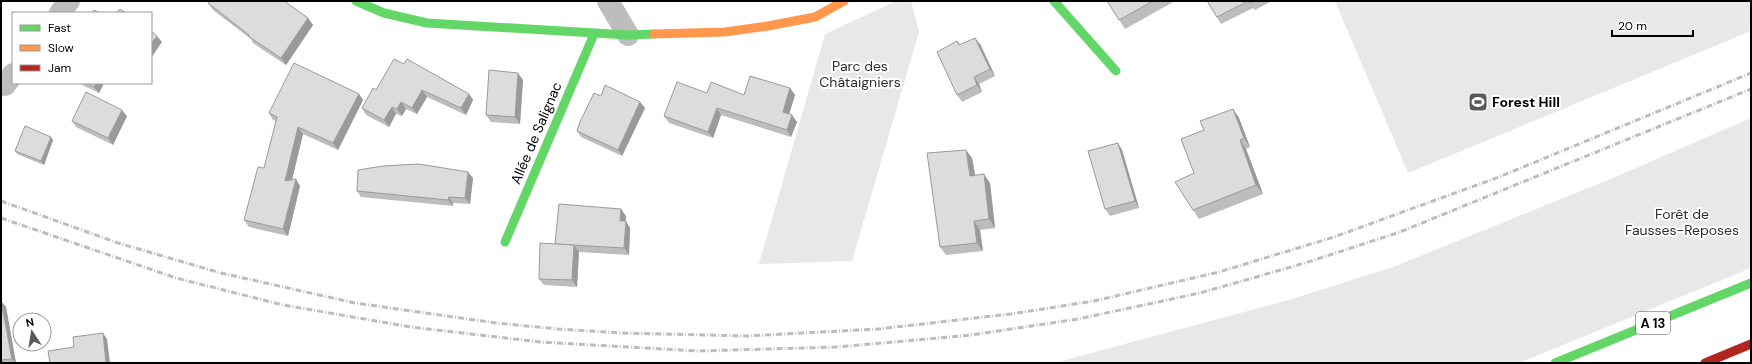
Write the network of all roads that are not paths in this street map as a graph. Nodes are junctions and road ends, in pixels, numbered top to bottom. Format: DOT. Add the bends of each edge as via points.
graph roads {
  1 [pos="69,1"];
  2 [pos="356,1"];
  3 [pos="608,1"];
  4 [pos="844,1"];
  5 [pos="1054,1"];
  6 [pos="61,12"];
  7 [pos="594,34"];
  8 [pos="628,35"];
  9 [pos="1116,70"];
  10 [pos="505,242"];
  11 [pos="1751,282"];
  12 [pos="1751,344"];
  13 [pos="1555,363"];
  14 [pos="1705,363"];
  1 -- 6 [label="street"];
  2 -- 7 [label="main road" via="384,13 427,23"];
  3 -- 8 [label="street"];
  4 -- 8 [label="main road" via="815,17 768,26 725,32"];
  5 -- 9 [label="main road"];
  7 -- 8 [label="main road"];
  7 -- 10 [label="main road, Allée de Salignac"];
  11 -- 13 [label="main road, A 13"];
  12 -- 14 [label="main road"];
}
